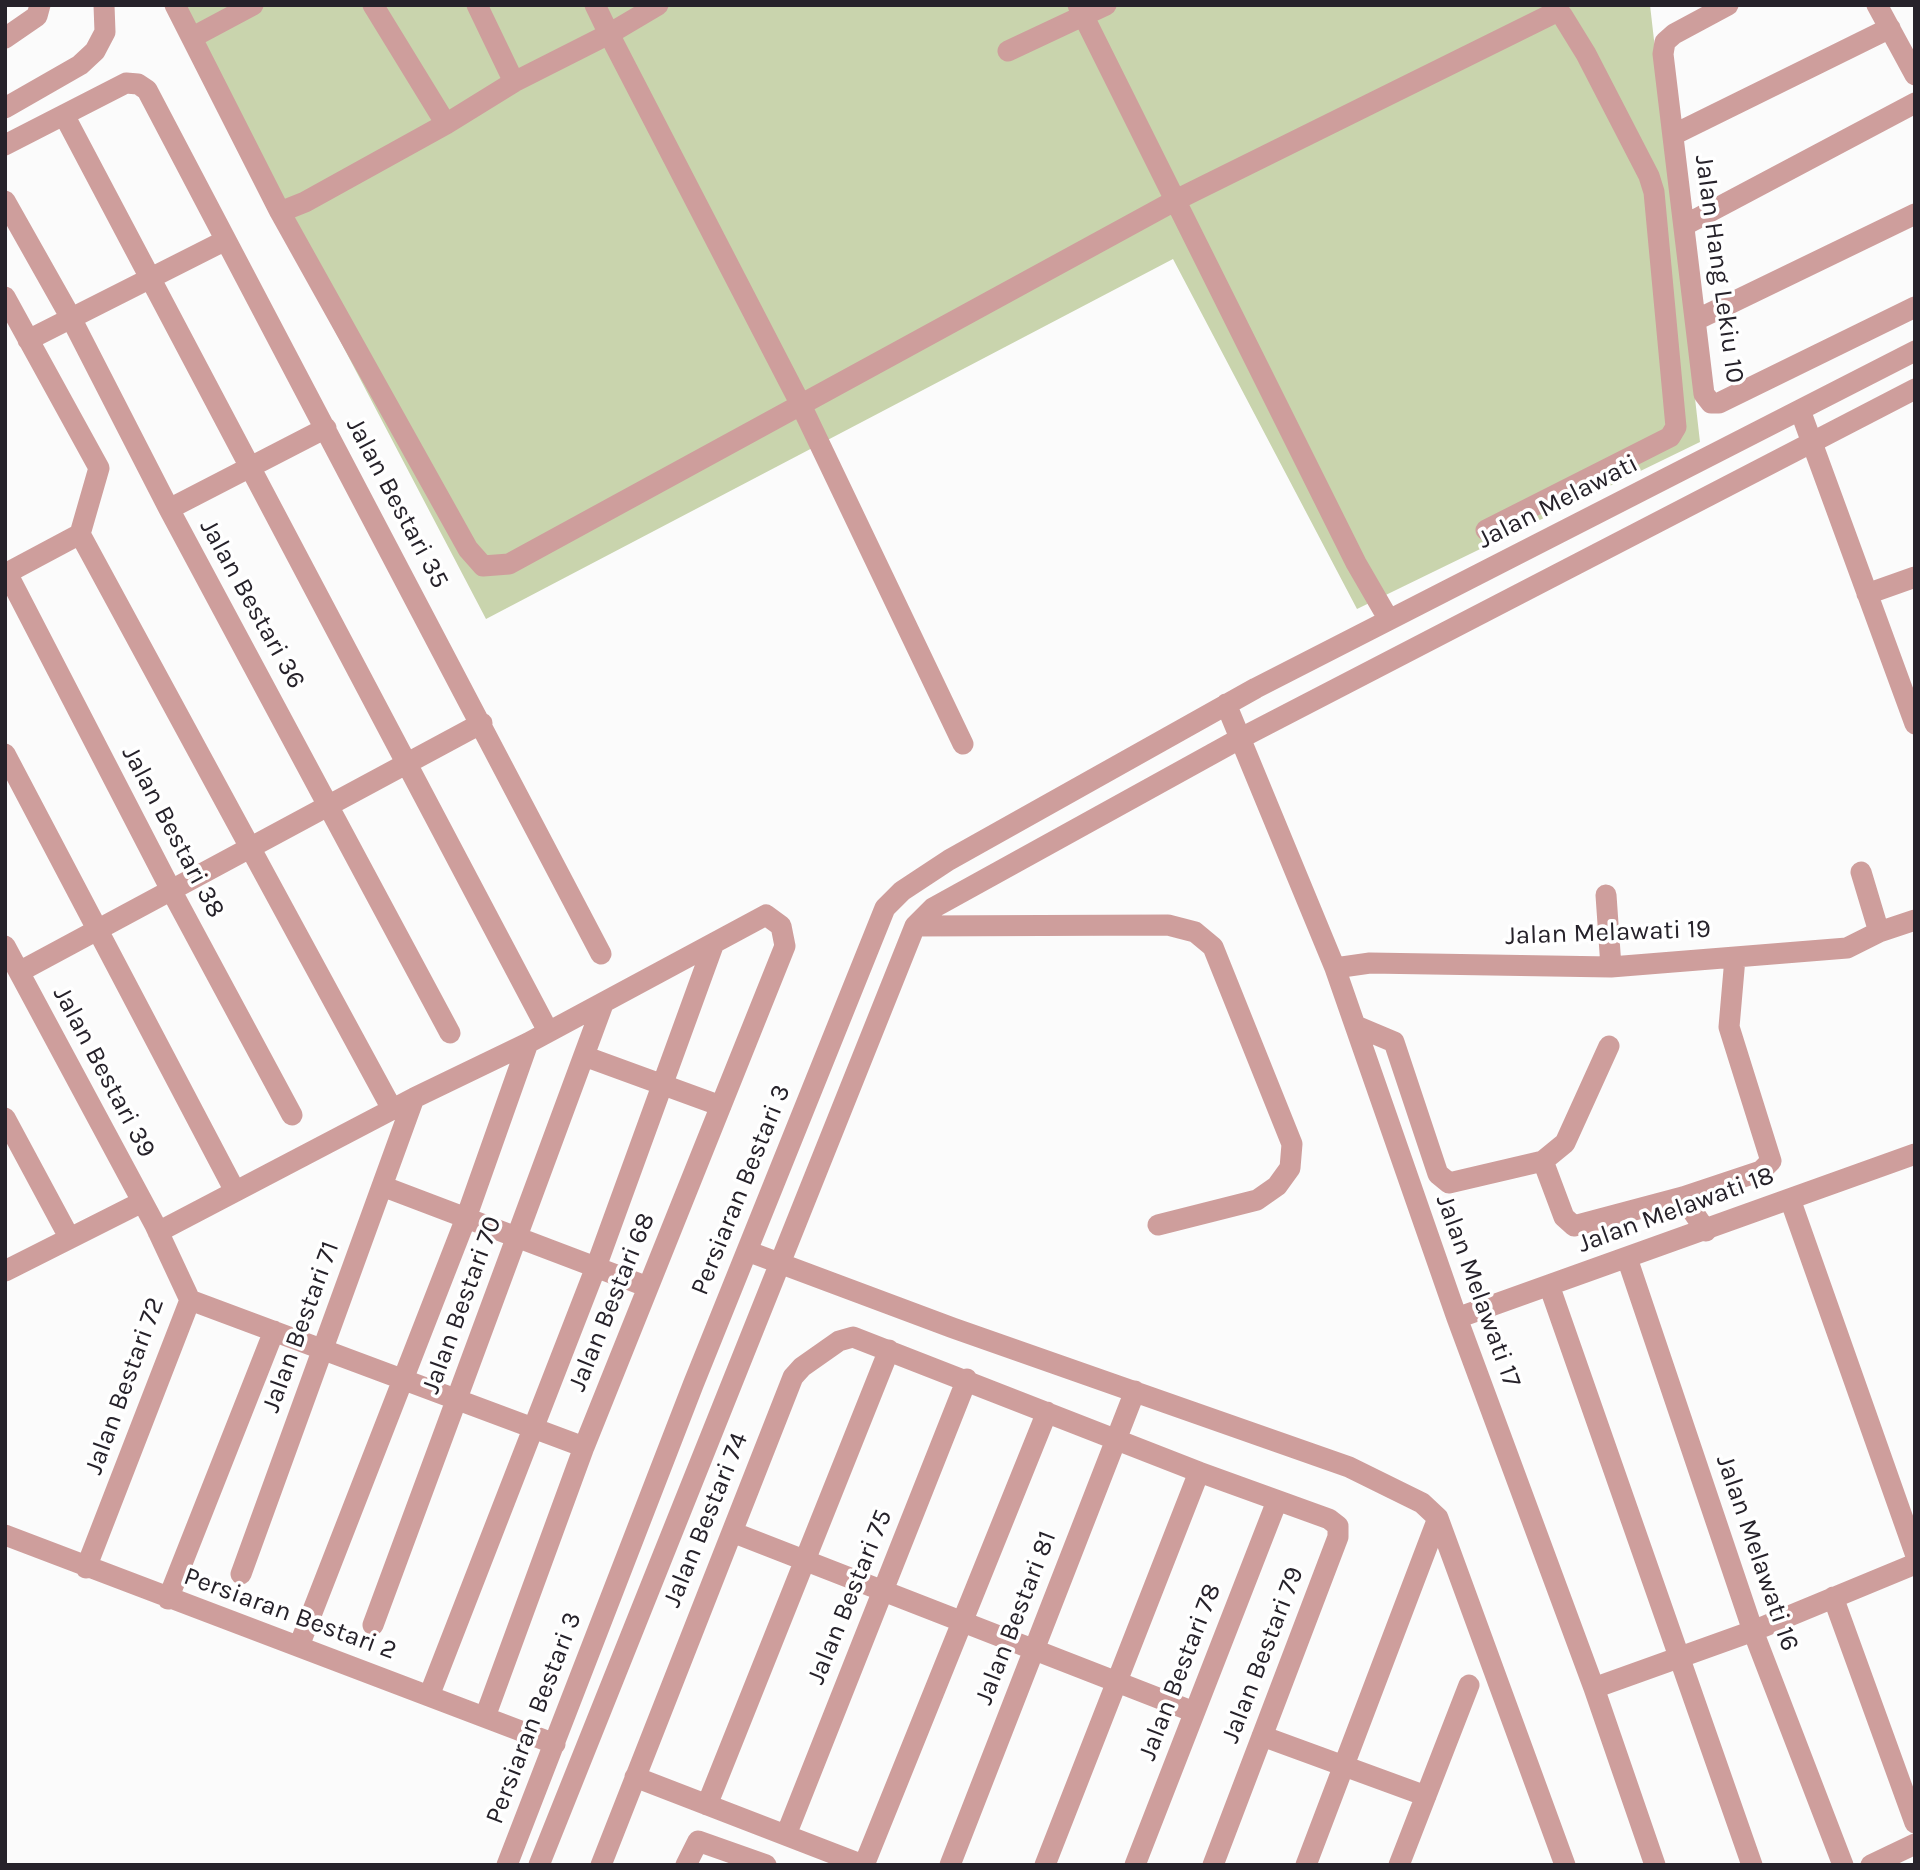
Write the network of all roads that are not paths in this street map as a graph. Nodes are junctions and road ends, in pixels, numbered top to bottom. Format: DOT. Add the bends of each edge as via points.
graph roads {
  1 [pos="40,5"];
  2 [pos="104,5"];
  3 [pos="176,5"];
  4 [pos="253,5"];
  5 [pos="373,5"];
  6 [pos="477,5"];
  7 [pos="595,5"];
  8 [pos="658,5"];
  9 [pos="1106,5"];
  10 [pos="1728,5"];
  11 [pos="1877,5"];
  12 [pos="1081,11"];
  13 [pos="1890,28"];
  14 [pos="609,34"];
  15 [pos="193,37"];
  16 [pos="5,38"];
  17 [pos="1008,51"];
  18 [pos="1915,75"];
  19 [pos="514,82"];
  20 [pos="1915,103"];
  21 [pos="5,108"];
  22 [pos="64,115"];
  23 [pos="446,124"];
  24 [pos="1673,135"];
  25 [pos="5,145"];
  26 [pos="1176,200"];
  27 [pos="5,201"];
  28 [pos="280,212"];
  29 [pos="1915,214"];
  30 [pos="1685,225"];
  31 [pos="224,241"];
  32 [pos="150,278"];
  33 [pos="5,297"];
  34 [pos="1915,307"];
  35 [pos="71,318"];
  36 [pos="1696,320"];
  37 [pos="28,341"];
  38 [pos="1915,351"];
  39 [pos="1915,389"];
  40 [pos="800,403"];
  41 [pos="1800,410"];
  42 [pos="326,428"];
  43 [pos="1812,442"];
  44 [pos="250,467"];
  45 [pos="169,509"];
  46 [pos="1486,530"];
  47 [pos="80,534"];
  48 [pos="6,573"];
  49 [pos="1915,577"];
  50 [pos="1867,594"];
  51 [pos="1389,620"];
  52 [pos="1226,704"];
  53 [pos="482,723"];
  54 [pos="1915,724"];
  55 [pos="1241,738"];
  56 [pos="963,744"];
  57 [pos="5,754"];
  58 [pos="407,764"];
  59 [pos="330,805"];
  60 [pos="251,848"];
  61 [pos="1861,872"];
  62 [pos="171,890"];
  63 [pos="1606,895"];
  64 [pos="1915,920"];
  65 [pos="915,926"];
  66 [pos="98,930"];
  67 [pos="1879,932"];
  68 [pos="714,943"];
  69 [pos="5,946"];
  70 [pos="601,954"];
  71 [pos="1735,958"];
  72 [pos="1611,967"];
  73 [pos="1335,968"];
  74 [pos="19,972"];
  75 [pos="603,1004"];
  76 [pos="1356,1026"];
  77 [pos="548,1031"];
  78 [pos="450,1033"];
  79 [pos="528,1043"];
  80 [pos="1609,1046"];
  81 [pos="584,1056"];
  82 [pos="664,1085"];
  83 [pos="414,1098"];
  84 [pos="721,1106"];
  85 [pos="392,1109"];
  86 [pos="292,1115"];
  87 [pos="5,1118"];
  88 [pos="1915,1154"];
  89 [pos="1543,1161"];
  90 [pos="382,1186"];
  91 [pos="235,1191"];
  92 [pos="1683,1197"];
  93 [pos="1790,1199"];
  94 [pos="142,1202"];
  95 [pos="466,1218"];
  96 [pos="1158,1225"];
  97 [pos="156,1228"];
  98 [pos="1706,1231"];
  99 [pos="69,1237"];
  100 [pos="517,1237"];
  101 [pos="747,1251"];
  102 [pos="1627,1258"];
  103 [pos="780,1264"];
  104 [pos="596,1267"];
  105 [pos="5,1271"];
  106 [pos="1549,1285"];
  107 [pos="648,1287"];
  108 [pos="190,1300"];
  109 [pos="1457,1318"];
  110 [pos="274,1331"];
  111 [pos="323,1350"];
  112 [pos="889,1350"];
  113 [pos="967,1379"];
  114 [pos="403,1380"];
  115 [pos="1135,1391"];
  116 [pos="456,1400"];
  117 [pos="1047,1412"];
  118 [pos="533,1427"];
  119 [pos="1116,1440"];
  120 [pos="584,1447"];
  121 [pos="1199,1472"];
  122 [pos="1277,1501"];
  123 [pos="1438,1518"];
  124 [pos="732,1532"];
  125 [pos="5,1535"];
  126 [pos="1915,1553"];
  127 [pos="806,1561"];
  128 [pos="1915,1564"];
  129 [pos="86,1568"];
  130 [pos="240,1574"];
  131 [pos="883,1591"];
  132 [pos="1833,1597"];
  133 [pos="168,1598"];
  134 [pos="963,1622"];
  135 [pos="373,1625"];
  136 [pos="1753,1630"];
  137 [pos="299,1646"];
  138 [pos="1033,1649"];
  139 [pos="1677,1657"];
  140 [pos="1115,1682"];
  141 [pos="1469,1685"];
  142 [pos="1594,1688"];
  143 [pos="429,1696"];
  144 [pos="1194,1712"];
  145 [pos="485,1717"];
  146 [pos="1262,1736"];
  147 [pos="555,1744"];
  148 [pos="1344,1766"];
  149 [pos="635,1777"];
  150 [pos="1426,1796"];
  151 [pos="707,1805"];
  152 [pos="1915,1823"];
  153 [pos="786,1835"];
  154 [pos="1915,1844"];
  155 [pos="507,1865"];
  156 [pos="539,1865"];
  157 [pos="601,1865"];
  158 [pos="685,1865"];
  159 [pos="766,1865"];
  160 [pos="864,1865"];
  161 [pos="950,1865"];
  162 [pos="1045,1865"];
  163 [pos="1135,1865"];
  164 [pos="1213,1865"];
  165 [pos="1306,1865"];
  166 [pos="1399,1865"];
  167 [pos="1565,1865"];
  168 [pos="1655,1865"];
  169 [pos="1752,1865"];
  170 [pos="1843,1865"];
  171 [pos="1871,1865"];
  1 -- 16 [label="street" via="37,16"];
  2 -- 21 [label="street" via="105,32 95,51 80,65"];
  3 -- 15 [label="street"];
  4 -- 15 [label="street"];
  5 -- 23 [label="street"];
  6 -- 19 [label="street"];
  7 -- 14 [label="street"];
  8 -- 14 [label="street"];
  9 -- 12 [label="street"];
  10 -- 24 [label="street, Jalan Hang Lekiu 10" via="1665,42"];
  11 -- 13 [label="street"];
  12 -- 17 [label="street"];
  12 -- 26 [label="street"];
  13 -- 18 [label="street"];
  13 -- 24 [label="street"];
  14 -- 19 [label="street"];
  14 -- 40 [label="street"];
  15 -- 28 [label="street"];
  19 -- 23 [label="street"];
  20 -- 30 [label="street"];
  22 -- 25 [label="street"];
  22 -- 31 [label="street, Jalan Bestari 35" via="126,83 147,90"];
  22 -- 32 [label="street"];
  23 -- 28 [label="street"];
  24 -- 30 [label="street, Jalan Hang Lekiu 10"];
  26 -- 40 [label="street"];
  26 -- 46 [label="street" via="1548,14 1562,15 1654,192 1675,427 1670,437"];
  26 -- 51 [label="street" via="1356,563"];
  27 -- 35 [label="street, Jalan Bestari 36"];
  28 -- 40 [label="street" via="468,549 483,566 509,564"];
  29 -- 36 [label="street"];
  30 -- 36 [label="street, Jalan Hang Lekiu 10"];
  31 -- 32 [label="street"];
  31 -- 42 [label="street, Jalan Bestari 35"];
  32 -- 35 [label="street"];
  32 -- 44 [label="street"];
  33 -- 37 [label="street"];
  34 -- 36 [label="street, Jalan Hang Lekiu 10" via="1719,403 1711,403 1704,394"];
  35 -- 37 [label="street"];
  35 -- 45 [label="street, Jalan Bestari 36"];
  37 -- 47 [label="street" via="99,468"];
  38 -- 41 [label="street, Jalan Melawati"];
  39 -- 43 [label="street"];
  40 -- 56 [label="street"];
  41 -- 43 [label="street"];
  41 -- 51 [label="street, Jalan Melawati"];
  42 -- 44 [label="street"];
  42 -- 53 [label="street, Jalan Bestari 35"];
  43 -- 50 [label="street"];
  43 -- 55 [label="street"];
  44 -- 45 [label="street"];
  44 -- 58 [label="street"];
  45 -- 59 [label="street, Jalan Bestari 36"];
  47 -- 48 [label="street"];
  47 -- 60 [label="street"];
  48 -- 62 [label="street, Jalan Bestari 38"];
  49 -- 50 [label="street"];
  50 -- 54 [label="street"];
  51 -- 52 [label="street, Jalan Melawati"];
  52 -- 55 [label="street, Jalan Melawati 17"];
  52 -- 101 [label="street, Persiaran Bestari 3" via="949,860 885,908"];
  53 -- 58 [label="street"];
  53 -- 70 [label="street, Jalan Bestari 35"];
  55 -- 65 [label="street" via="933,908"];
  55 -- 73 [label="street, Jalan Melawati 17"];
  57 -- 66 [label="street"];
  58 -- 59 [label="street"];
  58 -- 77 [label="street"];
  59 -- 60 [label="street"];
  59 -- 78 [label="street, Jalan Bestari 36"];
  60 -- 62 [label="street"];
  60 -- 85 [label="street"];
  61 -- 67 [label="street"];
  62 -- 66 [label="street"];
  62 -- 86 [label="street, Jalan Bestari 38"];
  63 -- 72 [label="street"];
  64 -- 67 [label="street, Jalan Melawati 19"];
  65 -- 96 [label="street" via="1168,925 1195,932 1213,947 1292,1144 1290,1168 1277,1186 1257,1200"];
  65 -- 103 [label="street"];
  66 -- 74 [label="street"];
  66 -- 91 [label="street"];
  67 -- 71 [label="street, Jalan Melawati 19" via="1847,948"];
  68 -- 75 [label="street"];
  68 -- 82 [label="street"];
  68 -- 84 [label="street, Jalan Bestari 68" via="766,915 781,926 785,946"];
  69 -- 74 [label="street, Jalan Bestari 39"];
  71 -- 72 [label="street, Jalan Melawati 19"];
  71 -- 92 [label="street" via="1729,1027 1771,1161 1761,1171"];
  72 -- 73 [label="street, Jalan Melawati 19" via="1370,962"];
  73 -- 76 [label="street, Jalan Melawati 17"];
  74 -- 94 [label="street, Jalan Bestari 39"];
  75 -- 77 [label="street"];
  75 -- 81 [label="street, Jalan Bestari 70"];
  76 -- 89 [label="street" via="1394,1042 1442,1180 1456,1183"];
  76 -- 109 [label="street, Jalan Melawati 17"];
  77 -- 79 [label="street"];
  79 -- 83 [label="street"];
  79 -- 95 [label="street"];
  80 -- 89 [label="street" via="1565,1143"];
  81 -- 82 [label="street"];
  81 -- 100 [label="street, Jalan Bestari 70"];
  82 -- 84 [label="street"];
  82 -- 104 [label="street"];
  83 -- 85 [label="street"];
  83 -- 90 [label="street, Jalan Bestari 71"];
  84 -- 107 [label="street, Jalan Bestari 68"];
  85 -- 91 [label="street"];
  87 -- 99 [label="street"];
  88 -- 93 [label="street, Jalan Melawati 18"];
  89 -- 92 [label="street" via="1564,1217 1574,1226"];
  90 -- 95 [label="street"];
  90 -- 111 [label="street, Jalan Bestari 71"];
  91 -- 97 [label="street"];
  92 -- 98 [label="street"];
  93 -- 98 [label="street, Jalan Melawati 18"];
  93 -- 126 [label="street"];
  94 -- 97 [label="street, Jalan Bestari 39"];
  94 -- 99 [label="street"];
  95 -- 100 [label="street"];
  95 -- 114 [label="street"];
  97 -- 108 [label="street, Jalan Bestari 72"];
  98 -- 102 [label="street, Jalan Melawati 18"];
  99 -- 105 [label="street"];
  100 -- 104 [label="street"];
  100 -- 116 [label="street, Jalan Bestari 70"];
  101 -- 103 [label="street"];
  101 -- 147 [label="street, Persiaran Bestari 3"];
  102 -- 106 [label="street, Jalan Melawati 18"];
  102 -- 136 [label="street, Jalan Melawati 16"];
  103 -- 115 [label="street"];
  103 -- 156 [label="street"];
  104 -- 107 [label="street"];
  104 -- 118 [label="street"];
  106 -- 109 [label="street, Jalan Melawati 18"];
  106 -- 139 [label="street"];
  107 -- 120 [label="street, Jalan Bestari 68"];
  108 -- 110 [label="street"];
  108 -- 129 [label="street, Jalan Bestari 72"];
  109 -- 142 [label="street, Jalan Melawati 17"];
  110 -- 111 [label="street"];
  110 -- 133 [label="street"];
  111 -- 114 [label="street"];
  111 -- 130 [label="street, Jalan Bestari 71"];
  112 -- 113 [label="street, Jalan Bestari 74"];
  112 -- 124 [label="street, Jalan Bestari 74" via="853,1337 839,1341 793,1377"];
  112 -- 127 [label="street"];
  113 -- 117 [label="street, Jalan Bestari 74"];
  113 -- 131 [label="street, Jalan Bestari 75"];
  114 -- 116 [label="street"];
  114 -- 137 [label="street"];
  115 -- 119 [label="street, Jalan Bestari 81"];
  115 -- 123 [label="street" via="1349,1467 1422,1503"];
  116 -- 118 [label="street"];
  116 -- 135 [label="street, Jalan Bestari 70"];
  117 -- 119 [label="street, Jalan Bestari 74"];
  117 -- 134 [label="street"];
  118 -- 120 [label="street"];
  118 -- 143 [label="street"];
  119 -- 121 [label="street, Jalan Bestari 79"];
  119 -- 138 [label="street, Jalan Bestari 81"];
  120 -- 145 [label="street, Jalan Bestari 68"];
  121 -- 122 [label="street, Jalan Bestari 79"];
  121 -- 140 [label="street"];
  122 -- 144 [label="street, Jalan Bestari 78"];
  122 -- 146 [label="street, Jalan Bestari 79" via="1329,1519 1338,1526 1338,1537"];
  123 -- 148 [label="street"];
  123 -- 167 [label="street"];
  124 -- 127 [label="street"];
  124 -- 149 [label="street, Jalan Bestari 74"];
  125 -- 129 [label="street, Persiaran Bestari 2"];
  127 -- 131 [label="street"];
  127 -- 151 [label="street"];
  128 -- 132 [label="street"];
  129 -- 133 [label="street, Persiaran Bestari 2"];
  131 -- 134 [label="street"];
  131 -- 153 [label="street, Jalan Bestari 75"];
  132 -- 136 [label="street"];
  132 -- 152 [label="street"];
  133 -- 137 [label="street, Persiaran Bestari 2"];
  134 -- 138 [label="street"];
  134 -- 160 [label="street"];
  136 -- 139 [label="street"];
  136 -- 170 [label="street, Jalan Melawati 16"];
  137 -- 143 [label="street, Persiaran Bestari 2"];
  138 -- 140 [label="street"];
  138 -- 161 [label="street, Jalan Bestari 81"];
  139 -- 142 [label="street"];
  139 -- 169 [label="street"];
  140 -- 144 [label="street"];
  140 -- 162 [label="street"];
  141 -- 150 [label="street"];
  142 -- 168 [label="street, Jalan Melawati 17"];
  143 -- 145 [label="street, Persiaran Bestari 2"];
  144 -- 163 [label="street, Jalan Bestari 78"];
  145 -- 147 [label="street, Persiaran Bestari 2"];
  146 -- 148 [label="street"];
  146 -- 164 [label="street, Jalan Bestari 79"];
  147 -- 155 [label="street, Persiaran Bestari 3"];
  148 -- 150 [label="street"];
  148 -- 165 [label="street"];
  149 -- 151 [label="street"];
  149 -- 157 [label="street, Jalan Bestari 74"];
  150 -- 166 [label="street"];
  151 -- 153 [label="street"];
  153 -- 160 [label="street"];
  154 -- 171 [label="street"];
  158 -- 159 [label="street" via="698,1841"];
}
